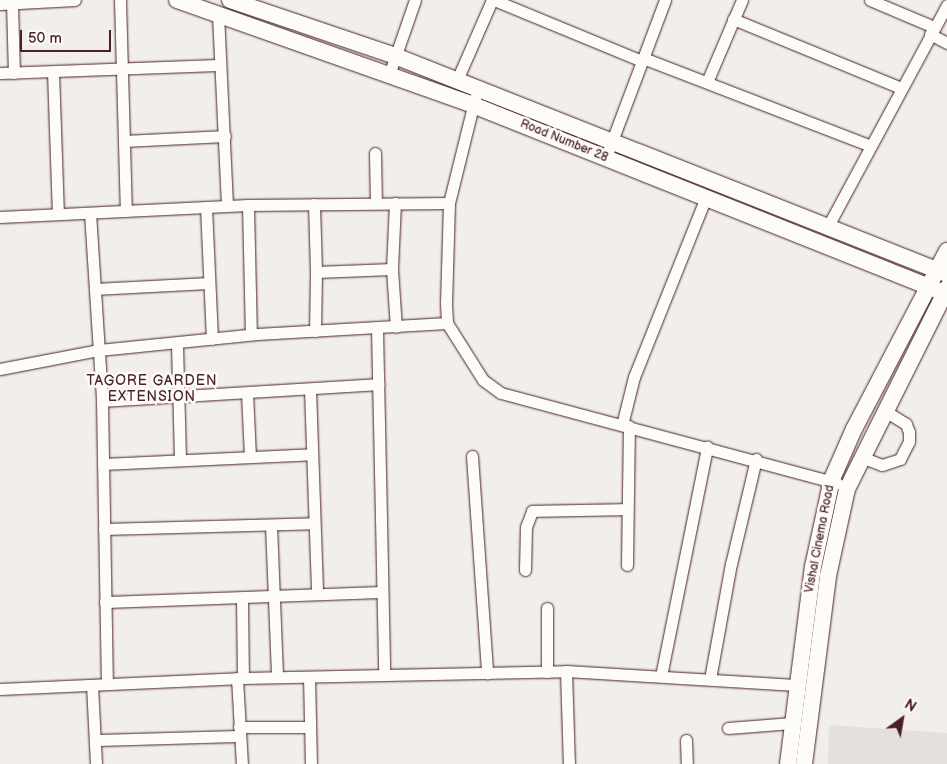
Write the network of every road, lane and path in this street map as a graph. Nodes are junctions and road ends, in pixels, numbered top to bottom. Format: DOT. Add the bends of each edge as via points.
graph roads {
  1 [pos="75,0"];
  2 [pos="120,0"];
  3 [pos="177,0"];
  4 [pos="415,0"];
  5 [pos="493,0"];
  6 [pos="665,0"];
  7 [pos="742,0"];
  8 [pos="870,0"];
  9 [pos="238,1"];
  10 [pos="12,3"];
  11 [pos="0,4"];
  12 [pos="947,5"];
  13 [pos="218,14"];
  14 [pos="733,19"];
  15 [pos="932,30"];
  16 [pos="947,43"];
  17 [pos="395,56"];
  18 [pos="642,60"];
  19 [pos="219,65"];
  20 [pos="122,70"];
  21 [pos="53,72"];
  22 [pos="0,73"];
  23 [pos="14,73"];
  24 [pos="388,74"];
  25 [pos="457,80"];
  26 [pos="707,82"];
  27 [pos="901,88"];
  28 [pos="478,89"];
  29 [pos="473,105"];
  30 [pos="226,136"];
  31 [pos="124,141"];
  32 [pos="612,141"];
  33 [pos="871,146"];
  34 [pos="374,153"];
  35 [pos="606,157"];
  36 [pos="706,197"];
  37 [pos="449,203"];
  38 [pos="314,204"];
  39 [pos="376,204"];
  40 [pos="395,204"];
  41 [pos="248,205"];
  42 [pos="227,206"];
  43 [pos="206,207"];
  44 [pos="126,211"];
  45 [pos="90,213"];
  46 [pos="58,214"];
  47 [pos="0,217"];
  48 [pos="828,226"];
  49 [pos="947,251"];
  50 [pos="392,269"];
  51 [pos="316,272"];
  52 [pos="942,272"];
  53 [pos="208,283"];
  54 [pos="928,286"];
  55 [pos="95,289"];
  56 [pos="946,292"];
  57 [pos="447,323"];
  58 [pos="396,327"];
  59 [pos="377,328"];
  60 [pos="315,331"];
  61 [pos="251,334"];
  62 [pos="212,339"];
  63 [pos="177,344"];
  64 [pos="99,350"];
  65 [pos="0,369"];
  66 [pos="378,384"];
  67 [pos="310,389"];
  68 [pos="247,393"];
  69 [pos="177,396"];
  70 [pos="102,401"];
  71 [pos="884,410"];
  72 [pos="626,425"];
  73 [pos="707,447"];
  74 [pos="312,454"];
  75 [pos="472,456"];
  76 [pos="250,457"];
  77 [pos="861,457"];
  78 [pos="180,460"];
  79 [pos="756,460"];
  80 [pos="103,464"];
  81 [pos="832,479"];
  82 [pos="847,489"];
  83 [pos="627,509"];
  84 [pos="314,524"];
  85 [pos="271,525"];
  86 [pos="104,529"];
  87 [pos="627,565"];
  88 [pos="525,570"];
  89 [pos="317,592"];
  90 [pos="382,592"];
  91 [pos="274,596"];
  92 [pos="242,598"];
  93 [pos="105,602"];
  94 [pos="547,608"];
  95 [pos="566,671"];
  96 [pos="547,672"];
  97 [pos="487,673"];
  98 [pos="384,675"];
  99 [pos="309,676"];
  100 [pos="661,676"];
  101 [pos="277,677"];
  102 [pos="240,678"];
  103 [pos="710,680"];
  104 [pos="107,684"];
  105 [pos="92,685"];
  106 [pos="796,685"];
  107 [pos="0,689"];
  108 [pos="792,723"];
  109 [pos="308,727"];
  110 [pos="728,728"];
  111 [pos="239,732"];
  112 [pos="95,740"];
  113 [pos="686,740"];
  114 [pos="96,764"];
  115 [pos="242,764"];
  116 [pos="311,764"];
  117 [pos="569,764"];
  118 [pos="687,764"];
  119 [pos="788,764"];
  120 [pos="804,764"];
  1 -- 10 [label="street"];
  2 -- 20 [label="street"];
  3 -- 13 [label="street, Road Number 28"];
  4 -- 17 [label="street"];
  5 -- 18 [label="street"];
  5 -- 25 [label="street"];
  6 -- 18 [label="street"];
  7 -- 14 [label="street"];
  8 -- 15 [label="street"];
  9 -- 17 [label="street, Road Number 28"];
  10 -- 11 [label="street"];
  10 -- 23 [label="street"];
  12 -- 15 [label="street"];
  13 -- 19 [label="street"];
  13 -- 24 [label="street, Road Number 28"];
  14 -- 26 [label="street"];
  14 -- 27 [label="street"];
  15 -- 16 [label="street"];
  15 -- 27 [label="street"];
  17 -- 24 [label="street"];
  17 -- 25 [label="street, Road Number 28"];
  18 -- 26 [label="street"];
  18 -- 32 [label="street"];
  19 -- 20 [label="street"];
  19 -- 30 [label="street"];
  20 -- 21 [label="street"];
  20 -- 31 [label="street"];
  21 -- 23 [label="street"];
  21 -- 46 [label="street"];
  22 -- 23 [label="street"];
  24 -- 29 [label="street, Road Number 28"];
  25 -- 28 [label="street, Road Number 28"];
  26 -- 33 [label="street"];
  27 -- 33 [label="street"];
  28 -- 29 [label="street"];
  28 -- 32 [label="street, Road Number 28"];
  29 -- 35 [label="street, Road Number 28"];
  29 -- 37 [label="street"];
  30 -- 31 [label="street"];
  30 -- 42 [label="street"];
  31 -- 44 [label="street"];
  32 -- 35 [label="street"];
  32 -- 48 [label="street, Road Number 28"];
  33 -- 48 [label="street"];
  34 -- 39 [label="street"];
  35 -- 36 [label="street, Road Number 28"];
  36 -- 54 [label="street, Road Number 28"];
  36 -- 72 [label="street" via="634,377"];
  37 -- 40 [label="street"];
  37 -- 57 [label="street"];
  38 -- 39 [label="street"];
  38 -- 41 [label="street"];
  38 -- 51 [label="street"];
  39 -- 40 [label="street"];
  40 -- 50 [label="street"];
  41 -- 42 [label="street"];
  41 -- 61 [label="street"];
  42 -- 43 [label="street"];
  43 -- 44 [label="street"];
  43 -- 53 [label="street"];
  44 -- 45 [label="street"];
  45 -- 46 [label="street"];
  45 -- 55 [label="street"];
  46 -- 47 [label="street"];
  48 -- 52 [label="street, Road Number 28"];
  49 -- 52 [label="street, Vishal Cinema Road"];
  50 -- 51 [label="street"];
  50 -- 58 [label="street"];
  51 -- 60 [label="street"];
  52 -- 54 [label="street, Vishal Cinema Road"];
  53 -- 55 [label="street"];
  53 -- 62 [label="street"];
  54 -- 56 [label="street, Road Number 28"];
  54 -- 81 [label="street, Vishal Cinema Road"];
  55 -- 64 [label="street"];
  56 -- 71 [label="street, Vishal Cinema Road"];
  57 -- 58 [label="street"];
  57 -- 72 [label="street" via="483,380 501,393"];
  58 -- 59 [label="street"];
  59 -- 60 [label="street"];
  59 -- 66 [label="street"];
  60 -- 61 [label="street"];
  61 -- 62 [label="street"];
  62 -- 63 [label="street"];
  63 -- 64 [label="street"];
  63 -- 69 [label="street"];
  64 -- 65 [label="street"];
  64 -- 70 [label="street"];
  66 -- 67 [label="street"];
  66 -- 90 [label="street"];
  67 -- 68 [label="street"];
  67 -- 74 [label="street"];
  68 -- 69 [label="street"];
  68 -- 76 [label="street"];
  69 -- 70 [label="street"];
  69 -- 78 [label="street"];
  70 -- 80 [label="street"];
  71 -- 77 [label="street, Vishal Cinema Road"];
  71 -- 77 [label="street" via="906,424 909,441 900,459 882,464"];
  72 -- 73 [label="street"];
  72 -- 83 [label="street"];
  73 -- 79 [label="street"];
  73 -- 100 [label="street"];
  74 -- 76 [label="street"];
  74 -- 84 [label="street"];
  75 -- 97 [label="street"];
  76 -- 78 [label="street"];
  77 -- 82 [label="street, Vishal Cinema Road"];
  78 -- 80 [label="street"];
  79 -- 81 [label="street"];
  79 -- 103 [label="street" via="731,564"];
  80 -- 86 [label="street"];
  81 -- 82 [label="street"];
  81 -- 106 [label="street, Vishal Cinema Road" via="813,567"];
  82 -- 120 [label="street, Vishal Cinema Road" via="828,576"];
  83 -- 87 [label="street"];
  83 -- 88 [label="street" via="532,511 526,527"];
  84 -- 85 [label="street"];
  84 -- 89 [label="street"];
  85 -- 86 [label="street"];
  85 -- 91 [label="street"];
  86 -- 93 [label="street"];
  89 -- 90 [label="street"];
  89 -- 91 [label="street"];
  90 -- 98 [label="street"];
  91 -- 92 [label="street"];
  91 -- 101 [label="street"];
  92 -- 93 [label="street"];
  92 -- 102 [label="street"];
  93 -- 104 [label="street"];
  94 -- 96 [label="street"];
  95 -- 96 [label="street"];
  95 -- 100 [label="street"];
  95 -- 117 [label="street"];
  96 -- 97 [label="street"];
  97 -- 98 [label="street"];
  98 -- 99 [label="street"];
  99 -- 101 [label="street"];
  99 -- 109 [label="street"];
  100 -- 103 [label="street"];
  101 -- 102 [label="street"];
  102 -- 104 [label="street"];
  102 -- 111 [label="street"];
  103 -- 106 [label="street"];
  104 -- 105 [label="street"];
  105 -- 107 [label="street"];
  105 -- 112 [label="street"];
  106 -- 108 [label="street, Vishal Cinema Road"];
  108 -- 110 [label="street"];
  108 -- 119 [label="street, Vishal Cinema Road"];
  109 -- 111 [label="street"];
  109 -- 116 [label="street"];
  111 -- 112 [label="street"];
  111 -- 115 [label="street"];
  112 -- 114 [label="street"];
  113 -- 118 [label="street"];
}
